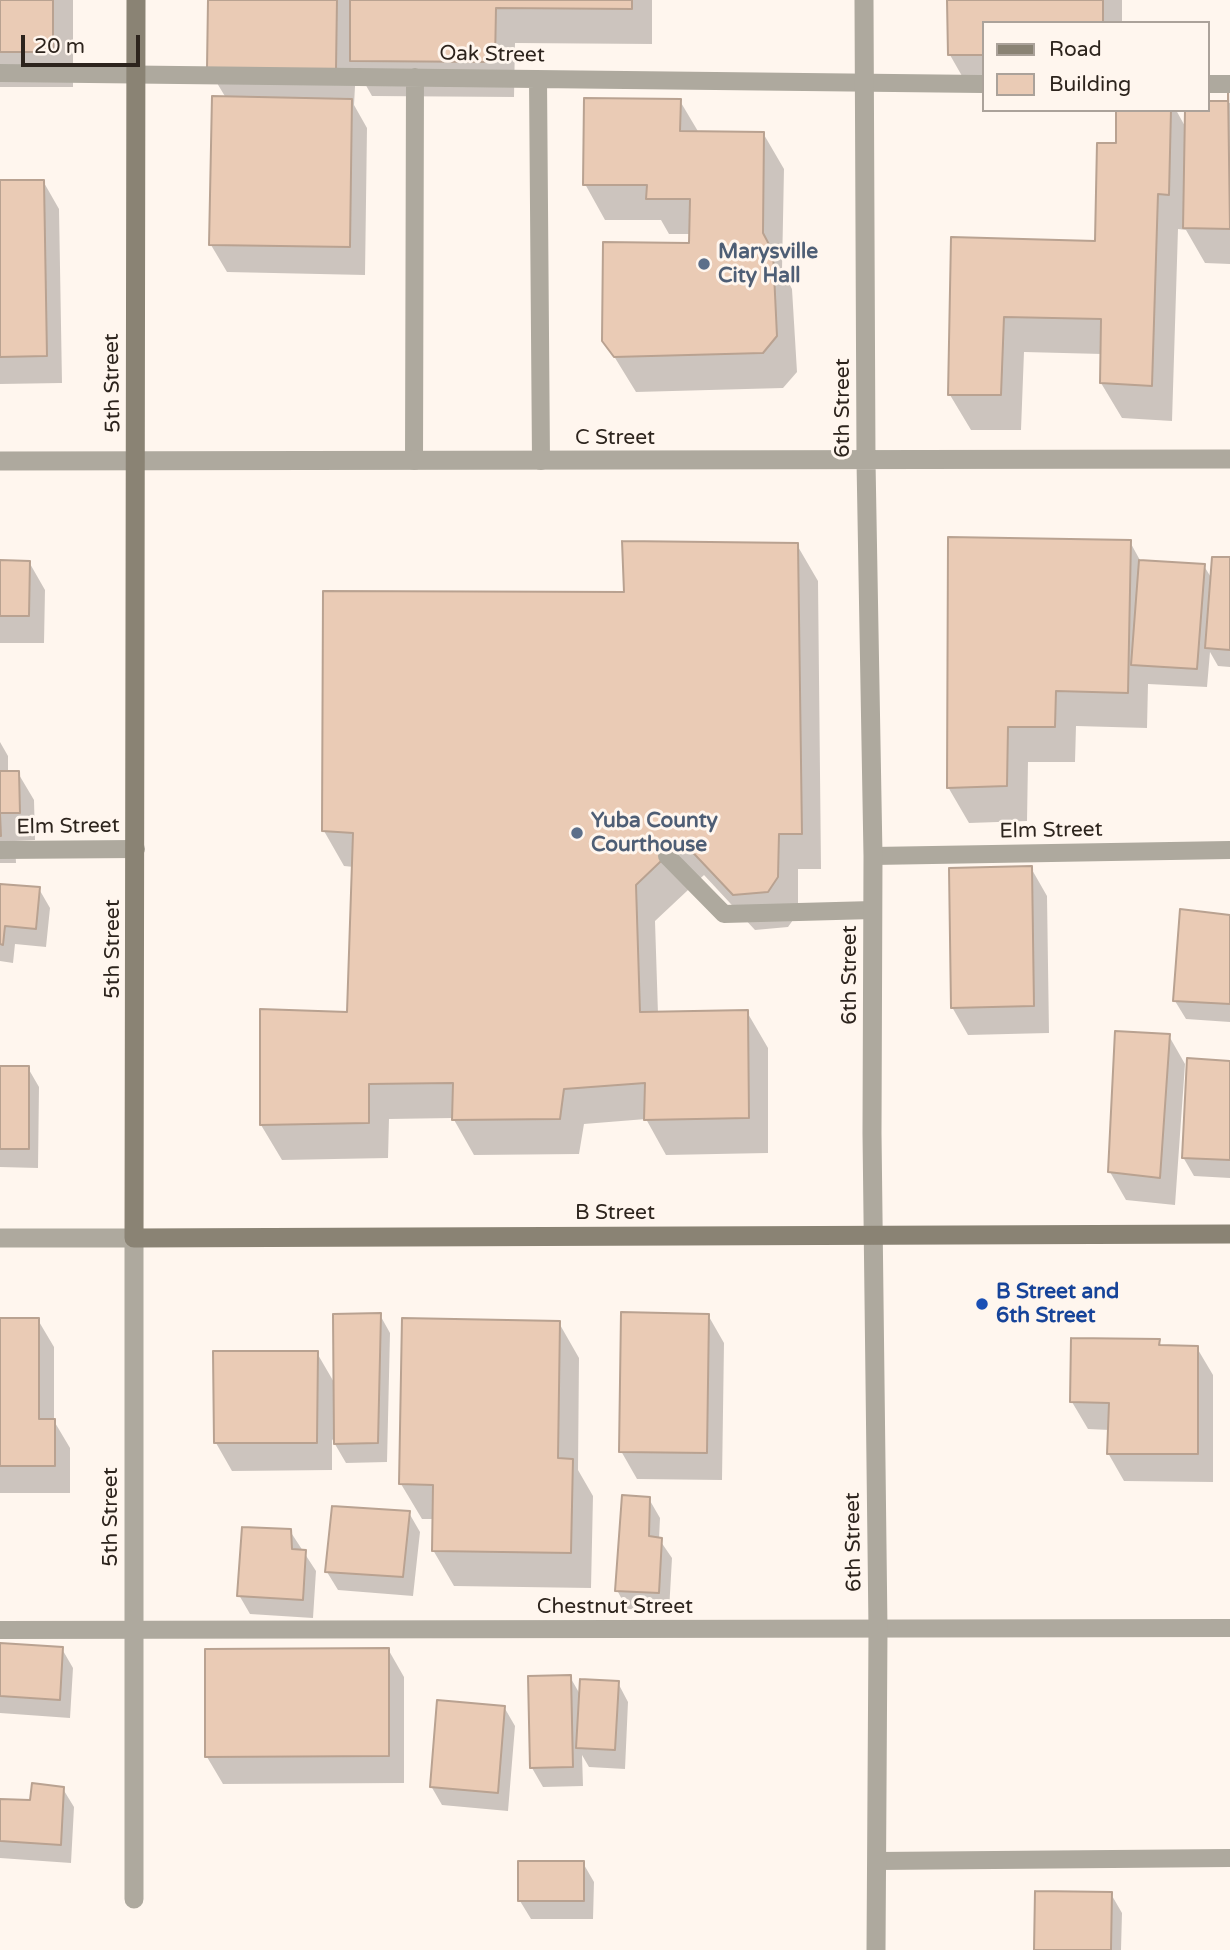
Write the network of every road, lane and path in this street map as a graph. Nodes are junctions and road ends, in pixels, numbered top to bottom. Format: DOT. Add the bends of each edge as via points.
graph roads {
  1 [pos="136,0"];
  2 [pos="864,0"];
  3 [pos="136,72"];
  4 [pos="0,73"];
  5 [pos="415,77"];
  6 [pos="538,79"];
  7 [pos="864,84"];
  8 [pos="982,84"];
  9 [pos="1209,84"];
  10 [pos="1230,84"];
  11 [pos="1230,459"];
  12 [pos="0,461"];
  13 [pos="137,461"];
  14 [pos="414,461"];
  15 [pos="541,461"];
  16 [pos="866,461"];
  17 [pos="136,849"];
  18 [pos="0,850"];
  19 [pos="1230,850"];
  20 [pos="667,856"];
  21 [pos="873,856"];
  22 [pos="873,910"];
  23 [pos="874,1234"];
  24 [pos="1230,1234"];
  25 [pos="0,1238"];
  26 [pos="134,1238"];
  27 [pos="1230,1628"];
  28 [pos="878,1629"];
  29 [pos="0,1630"];
  30 [pos="134,1631"];
  31 [pos="1230,1858"];
  32 [pos="877,1861"];
  33 [pos="134,1899"];
  34 [pos="876,1950"];
  1 -- 3 [label="main road, 5th Street"];
  2 -- 7 [label="street, 6th Street"];
  3 -- 4 [label="lane, Oak Street"];
  3 -- 5 [label="lane, Oak Street"];
  3 -- 13 [label="main road, 5th Street"];
  5 -- 6 [label="lane, Oak Street"];
  5 -- 14 [label="lane"];
  6 -- 7 [label="lane, Oak Street"];
  6 -- 15 [label="lane"];
  7 -- 8 [label="lane, Oak Street"];
  7 -- 16 [label="street, 6th Street"];
  9 -- 10 [label="lane"];
  11 -- 16 [label="street, C Street"];
  12 -- 13 [label="street, C Street"];
  13 -- 14 [label="street, C Street"];
  13 -- 17 [label="main road, 5th Street"];
  14 -- 15 [label="street, C Street"];
  15 -- 16 [label="street, C Street"];
  16 -- 21 [label="street, 6th Street"];
  17 -- 18 [label="lane, Elm Street"];
  17 -- 26 [label="main road, 5th Street"];
  19 -- 21 [label="lane, Elm Street"];
  20 -- 22 [label="lane" via="724,914"];
  21 -- 22 [label="street, 6th Street"];
  22 -- 23 [label="street, 6th Street"];
  23 -- 24 [label="main road, B Street"];
  23 -- 26 [label="main road, B Street"];
  23 -- 28 [label="street, 6th Street"];
  25 -- 26 [label="street, B Street"];
  26 -- 30 [label="street, 5th Street"];
  27 -- 28 [label="lane, Chestnut Street"];
  28 -- 30 [label="lane, Chestnut Street"];
  28 -- 32 [label="street, 6th Street"];
  29 -- 30 [label="lane, Chestnut Street"];
  30 -- 33 [label="street, 5th Street"];
  31 -- 32 [label="lane"];
  32 -- 34 [label="street, 6th Street"];
}
